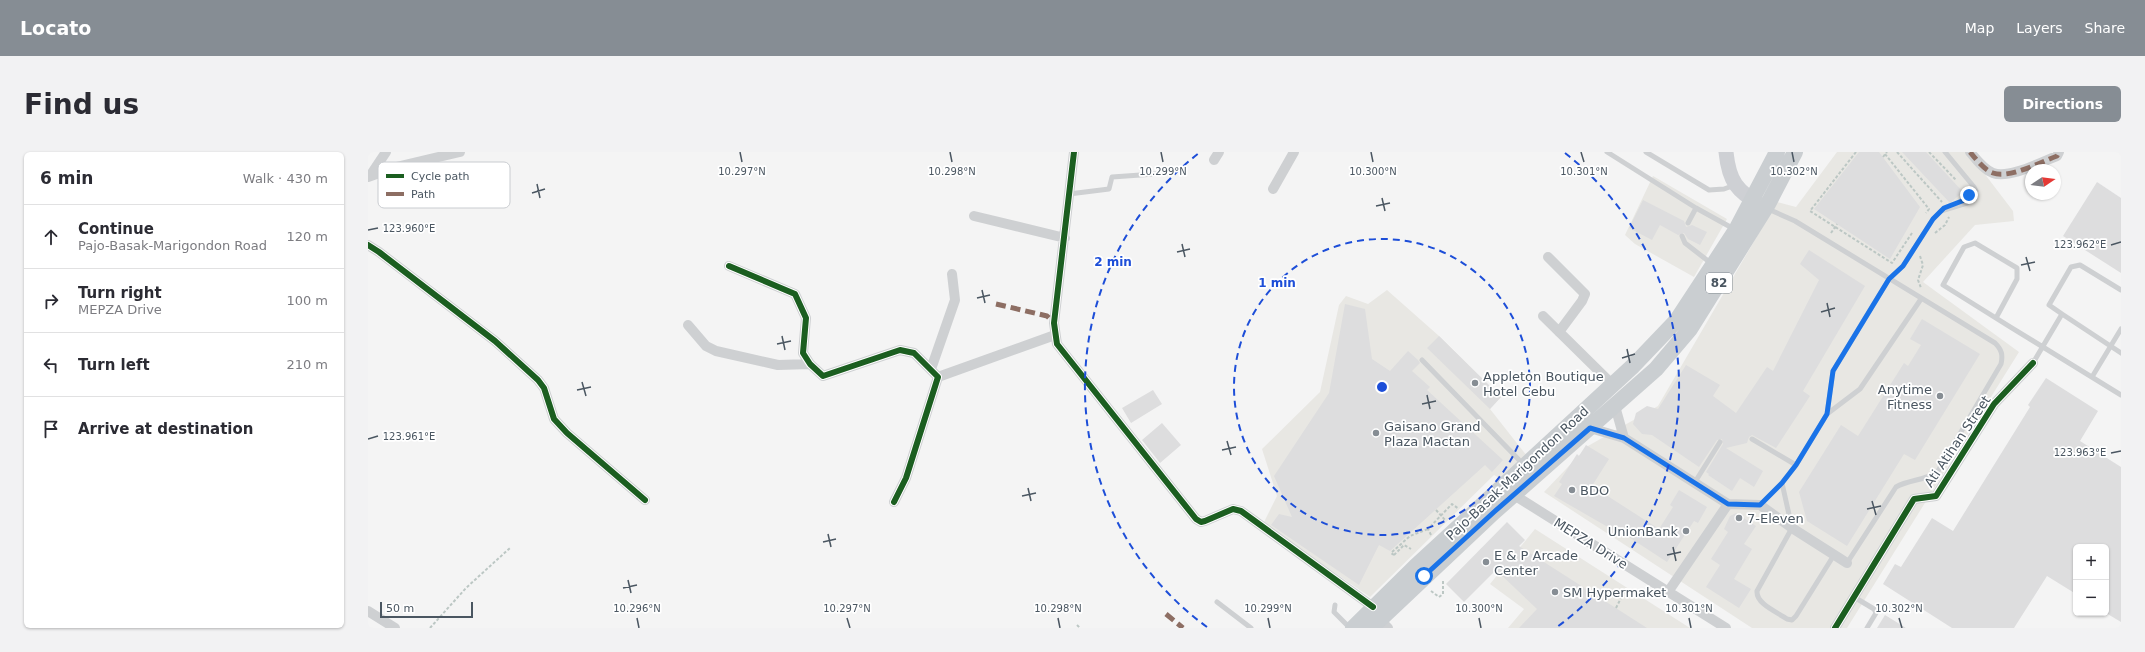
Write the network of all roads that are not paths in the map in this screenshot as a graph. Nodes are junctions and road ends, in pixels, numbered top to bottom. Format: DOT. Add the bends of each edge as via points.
graph roads {
  1 [pos="386,152"];
  2 [pos="460,152"];
  3 [pos="1074,152"];
  4 [pos="1294,152"];
  5 [pos="1607,152"];
  6 [pos="1646,152"];
  7 [pos="1726,152"];
  8 [pos="1777,152"];
  9 [pos="1795,152"];
  10 [pos="1945,152"];
  11 [pos="1970,152"];
  12 [pos="2059,152"];
  13 [pos="379,162"];
  14 [pos="417,162"];
  15 [pos="378,163"];
  16 [pos="1169,172"];
  17 [pos="369,176"];
  18 [pos="1735,185"];
  19 [pos="1273,189"];
  20 [pos="1069,194"];
  21 [pos="1759,204"];
  22 [pos="1696,208"];
  23 [pos="974,216"];
  24 [pos="1688,223"];
  25 [pos="1742,233"];
  26 [pos="1682,236"];
  27 [pos="1065,238"];
  28 [pos="368,245"];
  29 [pos="1548,257"];
  30 [pos="1713,265"];
  31 [pos="729,266"];
  32 [pos="952,274"];
  33 [pos="1889,279"];
  34 [pos="2121,290"];
  35 [pos="1921,299"];
  36 [pos="2062,314"];
  37 [pos="1543,316"];
  38 [pos="1996,318"];
  39 [pos="688,324"];
  40 [pos="2121,329"];
  41 [pos="1559,332"];
  42 [pos="1055,335"];
  43 [pos="2042,347"];
  44 [pos="2110,347"];
  45 [pos="2121,353"];
  46 [pos="1422,360"];
  47 [pos="2033,363"];
  48 [pos="810,364"];
  49 [pos="931,369"];
  50 [pos="938,377"];
  51 [pos="2092,377"];
  52 [pos="1613,385"];
  53 [pos="2121,395"];
  54 [pos="1615,406"];
  55 [pos="1827,414"];
  56 [pos="1590,428"];
  57 [pos="1624,438"];
  58 [pos="1752,439"];
  59 [pos="1720,442"];
  60 [pos="1796,465"];
  61 [pos="1525,467"];
  62 [pos="1695,482"];
  63 [pos="1782,483"];
  64 [pos="1514,495"];
  65 [pos="645,500"];
  66 [pos="894,502"];
  67 [pos="1728,504"];
  68 [pos="1760,505"];
  69 [pos="1792,528"];
  70 [pos="1834,555"];
  71 [pos="1848,564"];
  72 [pos="1668,592"];
  73 [pos="1854,597"];
  74 [pos="1217,602"];
  75 [pos="1335,605"];
  76 [pos="368,611"];
  77 [pos="1378,621"];
  78 [pos="395,628"];
  79 [pos="1251,628"];
  80 [pos="1351,628"];
  81 [pos="1726,628"];
  82 [pos="1835,628"];
  83 [pos="1867,628"];
  1 -- 13 [label="street"];
  2 -- 14 [label="street"];
  3 -- 20 [label="street"];
  4 -- 19 [label="street"];
  5 -- 22 [label="lane"];
  6 -- 18 [label="lane" via="1709,190"];
  7 -- 18 [label="street" via="1727,164"];
  8 -- 21 [label="main road, Pajo-Basak-Marigondon Road / 82"];
  9 -- 21 [label="main road, Pajo-Basak-Marigondon Road / 82"];
  10 -- 33 [label="lane" via="1976,191 1967,203 1944,208 1933,219 1903,266"];
  11 -- 12 [label="street" via="1981,165 1993,173 2006,175 2057,156"];
  15 -- 17 [label="street"];
  16 -- 20 [label="lane" via="1112,177 1109,189"];
  18 -- 21 [label="street" via="1739,191"];
  20 -- 27 [label="street"];
  21 -- 25 [label="main road, Pajo-Basak-Marigondon Road / 82"];
  21 -- 33 [label="lane" via="1795,221"];
  22 -- 24 [label="lane"];
  22 -- 25 [label="lane"];
  23 -- 27 [label="street"];
  25 -- 30 [label="main road, Pajo-Basak-Marigondon Road / 82"];
  25 -- 54 [label="main road, Pajo-Basak-Marigondon Road / 82" via="1690,329 1656,369"];
  26 -- 30 [label="lane" via="1685,243"];
  27 -- 42 [label="street" via="1054,323"];
  28 -- 65 [label="street" via="495,341 538,380 544,388 554,419"];
  29 -- 41 [label="street" via="1585,294"];
  30 -- 52 [label="main road, Pajo-Basak-Marigondon Road / 82" via="1677,320"];
  31 -- 48 [label="street" via="795,294 806,318 803,353"];
  32 -- 49 [label="street" via="955,300"];
  33 -- 35 [label="lane"];
  33 -- 55 [label="lane" via="1833,371"];
  34 -- 36 [label="lane" via="2080,265 2071,267 2049,305"];
  35 -- 55 [label="lane" via="1860,389"];
  35 -- 71 [label="lane" via="1995,343 2001,349 2003,357 1938,471 1931,477 1904,482 1896,487"];
  36 -- 43 [label="lane"];
  36 -- 44 [label="lane"];
  37 -- 41 [label="street"];
  38 -- 38 [label="lane" via="1943,285 1964,247 1975,243 2017,268 2017,279"];
  38 -- 43 [label="lane"];
  39 -- 48 [label="street" via="706,346 716,351 778,365"];
  40 -- 44 [label="lane"];
  41 -- 52 [label="street"];
  42 -- 50 [label="street"];
  42 -- 77 [label="street" via="1057,344 1196,519 1201,522 1232,509 1241,511 1344,589"];
  43 -- 47 [label="lane"];
  43 -- 51 [label="lane"];
  44 -- 45 [label="lane"];
  44 -- 51 [label="lane"];
  46 -- 61 [label="lane"];
  47 -- 73 [label="street, Ati Atihan Street" via="1994,404 1936,496 1914,499"];
  48 -- 49 [label="street" via="823,376 900,350 914,353"];
  49 -- 50 [label="street"];
  50 -- 66 [label="street" via="906,478"];
  51 -- 53 [label="lane"];
  52 -- 61 [label="main road, Pajo-Basak-Marigondon Road / 82"];
  54 -- 56 [label="main road, Pajo-Basak-Marigondon Road / 82"];
  54 -- 57 [label="street"];
  55 -- 60 [label="lane"];
  56 -- 57 [label="street"];
  56 -- 64 [label="main road, Pajo-Basak-Marigondon Road / 82"];
  57 -- 62 [label="street"];
  58 -- 60 [label="lane"];
  59 -- 62 [label="lane"];
  60 -- 63 [label="lane"];
  61 -- 77 [label="main road, Pajo-Basak-Marigondon Road / 82"];
  62 -- 67 [label="street"];
  63 -- 68 [label="lane"];
  63 -- 69 [label="lane"];
  64 -- 72 [label="street, MEPZA Drive"];
  64 -- 77 [label="main road, Pajo-Basak-Marigondon Road / 82"];
  67 -- 68 [label="street"];
  67 -- 72 [label="street"];
  68 -- 69 [label="street"];
  69 -- 70 [label="street"];
  69 -- 70 [label="lane" via="1757,591 1760,601 1787,619 1792,620 1796,616"];
  70 -- 71 [label="street"];
  72 -- 81 [label="street, MEPZA Drive"];
  73 -- 82 [label="street, Ati Atihan Street"];
  73 -- 83 [label="lane" via="1874,609 1876,613"];
  74 -- 79 [label="lane"];
  75 -- 80 [label="lane" via="1334,612"];
  76 -- 78 [label="street"];
  77 -- 80 [label="main road, Pajo-Basak-Marigondon Road / 82"];
}
